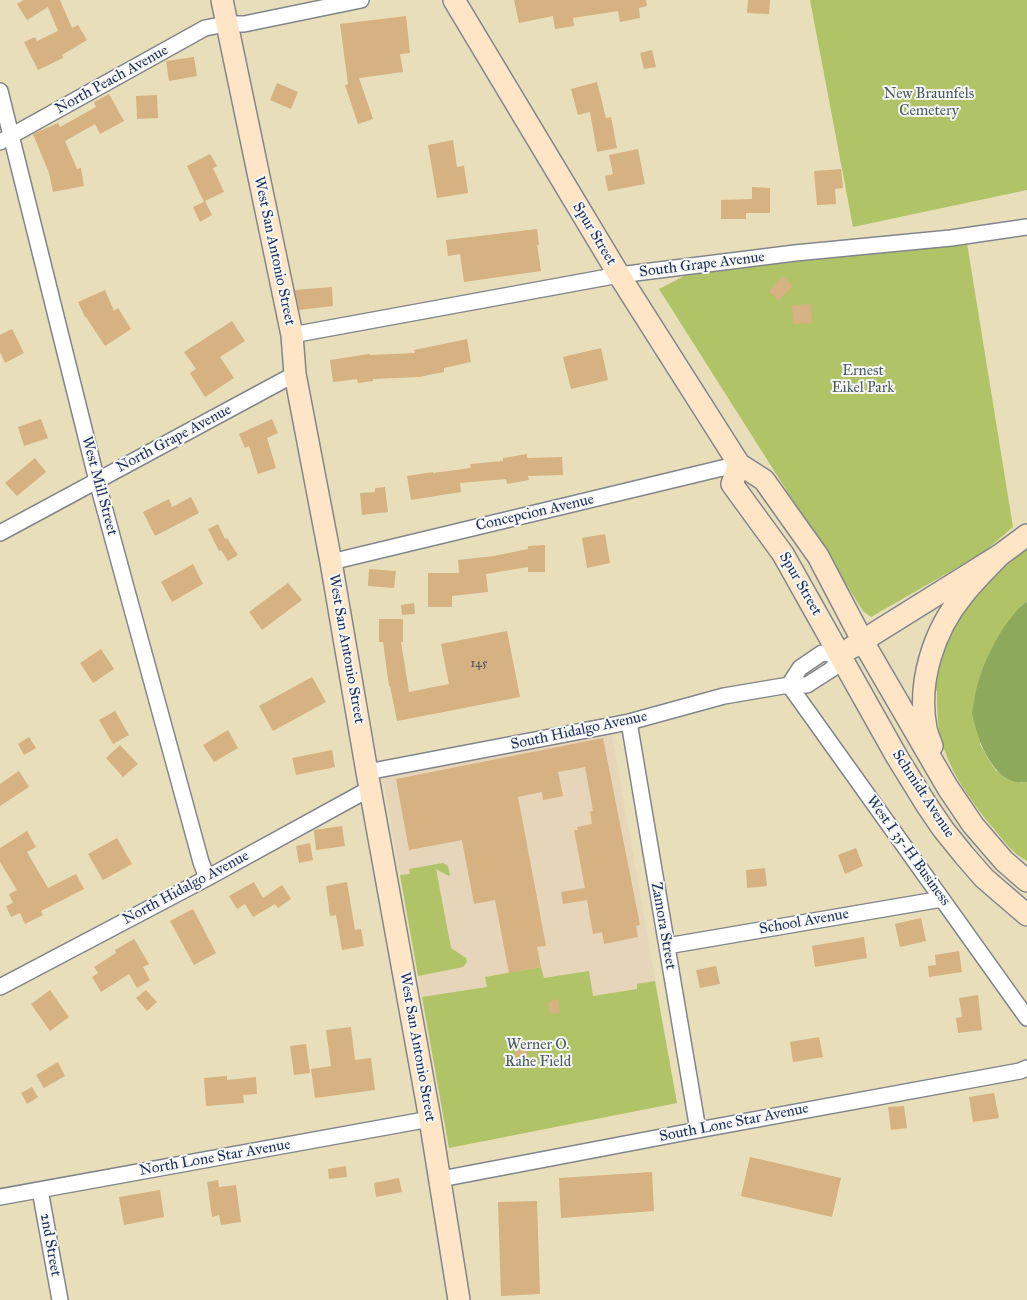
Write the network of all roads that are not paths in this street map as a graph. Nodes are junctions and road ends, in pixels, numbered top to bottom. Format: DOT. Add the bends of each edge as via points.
graph roads {
  1 [pos="222,0"];
  2 [pos="361,0"];
  3 [pos="454,0"];
  4 [pos="226,24"];
  5 [pos="0,91"];
  6 [pos="6,140"];
  7 [pos="1027,227"];
  8 [pos="619,275"];
  9 [pos="292,335"];
  10 [pos="295,374"];
  11 [pos="739,464"];
  12 [pos="97,481"];
  13 [pos="0,533"];
  14 [pos="1027,535"];
  15 [pos="1000,556"];
  16 [pos="331,562"];
  17 [pos="862,640"];
  18 [pos="840,655"];
  19 [pos="789,685"];
  20 [pos="629,722"];
  21 [pos="369,780"];
  22 [pos="948,788"];
  23 [pos="1024,876"];
  24 [pos="207,878"];
  25 [pos="942,899"];
  26 [pos="1027,915"];
  27 [pos="667,946"];
  28 [pos="1,984"];
  29 [pos="1027,1018"];
  30 [pos="1027,1068"];
  31 [pos="430,1119"];
  32 [pos="698,1130"];
  33 [pos="441,1179"];
  34 [pos="40,1190"];
  35 [pos="0,1197"];
  36 [pos="60,1300"];
  37 [pos="459,1300"];
  1 -- 4 [label="main road, West San Antonio Street"];
  2 -- 4 [label="street, North Peach Avenue" via="244,24"];
  3 -- 8 [label="main road, Spur Street"];
  4 -- 6 [label="street, North Peach Avenue" via="205,28"];
  4 -- 9 [label="main road, West San Antonio Street"];
  5 -- 6 [label="street, West Mill Street"];
  6 -- 12 [label="street, West Mill Street"];
  7 -- 8 [label="street, South Grape Avenue"];
  8 -- 9 [label="street, South Grape Avenue"];
  8 -- 11 [label="main road, Spur Street"];
  9 -- 10 [label="main road, West San Antonio Street"];
  10 -- 12 [label="street, North Grape Avenue"];
  10 -- 16 [label="main road, West San Antonio Street"];
  11 -- 16 [label="street, Concepcion Avenue"];
  11 -- 17 [label="main road, Spur Street" via="764,480 818,556"];
  11 -- 18 [label="main road, Spur Street" via="732,484 783,554"];
  12 -- 13 [label="street, North Grape Avenue"];
  12 -- 24 [label="street, West Mill Street"];
  14 -- 15 [label="main road"];
  15 -- 17 [label="main road, South Hidalgo Avenue"];
  15 -- 22 [label="main road" via="951,612 933,648 929,665 924,697 926,728"];
  16 -- 21 [label="main road, West San Antonio Street"];
  17 -- 18 [label="main road, South Hidalgo Avenue"];
  17 -- 22 [label="main road, Schmidt Avenue"];
  18 -- 19 [label="street, South Hidalgo Avenue" via="832,670 807,685"];
  18 -- 26 [label="main road, Schmidt Avenue" via="926,804 984,878"];
  19 -- 20 [label="street, South Hidalgo Avenue" via="724,696"];
  19 -- 25 [label="street, West I 35-H Business"];
  20 -- 21 [label="street, South Hidalgo Avenue"];
  20 -- 27 [label="street, Zamora Street"];
  21 -- 24 [label="street, North Hidalgo Avenue"];
  21 -- 31 [label="main road, West San Antonio Street"];
  22 -- 23 [label="main road, Schmidt Avenue" via="973,825 1004,860"];
  24 -- 28 [label="street, North Hidalgo Avenue"];
  25 -- 27 [label="street, School Avenue"];
  25 -- 29 [label="street, West I 35-H Business"];
  27 -- 32 [label="street, Zamora Street"];
  30 -- 32 [label="street, South Lone Star Avenue"];
  31 -- 33 [label="main road, West San Antonio Street"];
  31 -- 34 [label="street, North Lone Star Avenue"];
  32 -- 33 [label="street, South Lone Star Avenue"];
  33 -- 37 [label="main road, West San Antonio Street"];
  34 -- 35 [label="street, North Lone Star Avenue"];
  34 -- 36 [label="street, 2nd Street"];
}
